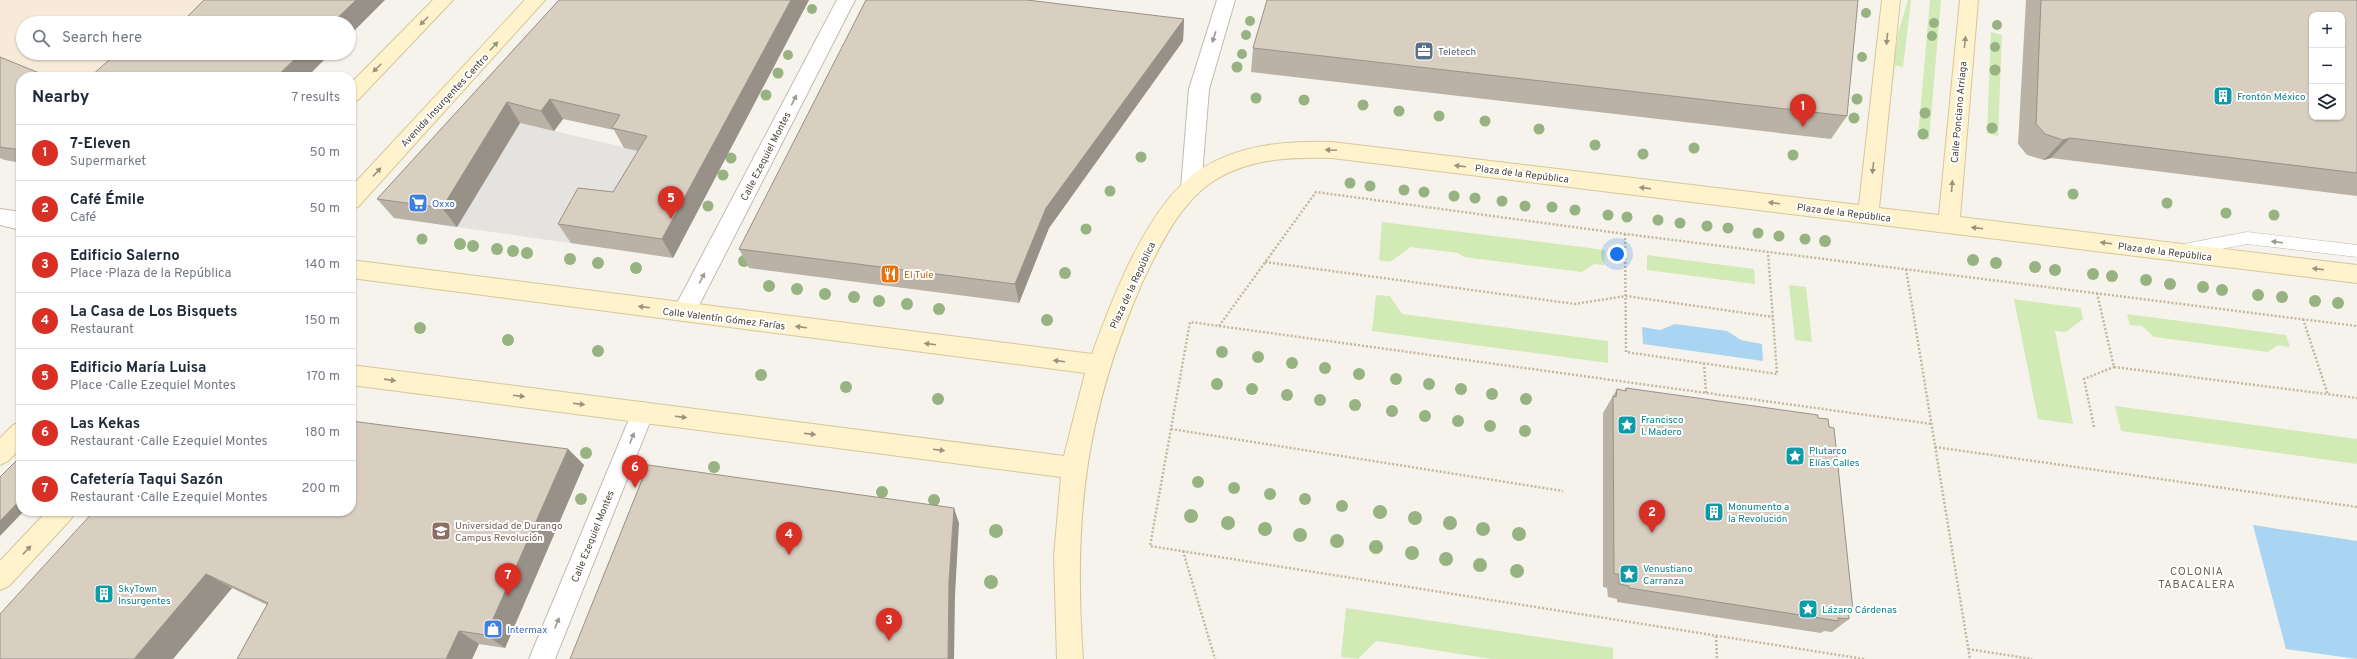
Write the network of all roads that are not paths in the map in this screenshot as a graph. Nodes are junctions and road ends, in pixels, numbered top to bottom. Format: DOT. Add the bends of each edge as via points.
graph roads {
  1 [pos="444,0"];
  2 [pos="536,0"];
  3 [pos="846,0"];
  4 [pos="1226,0"];
  5 [pos="1891,0"];
  6 [pos="1969,0"];
  7 [pos="356,90"];
  8 [pos="1191,188"];
  9 [pos="356,196"];
  10 [pos="1868,215"];
  11 [pos="0,218"];
  12 [pos="16,220"];
  13 [pos="1949,224"];
  14 [pos="2357,251"];
  15 [pos="2175,252"];
  16 [pos="356,270"];
  17 [pos="2357,274"];
  18 [pos="684,312"];
  19 [pos="1098,365"];
  20 [pos="356,376"];
  21 [pos="643,412"];
  22 [pos="16,437"];
  23 [pos="0,454"];
  24 [pos="1072,468"];
  25 [pos="58,516"];
  26 [pos="0,578"];
  27 [pos="542,659"];
  28 [pos="1070,659"];
  1 -- 7 [label="main road, one-way"];
  9 -- 2 [label="main road, Avenida Insurgentes Centro, one-way"];
  18 -- 3 [label="street, Calle Ezequiel Montes, one-way"];
  4 -- 8 [label="street, one-way" via="1199,89"];
  5 -- 10 [label="main road, one-way"];
  13 -- 6 [label="main road, Calle Ponciano Arriaga, one-way"];
  10 -- 8 [label="main road, Plaza de la República, one-way" via="1332,150 1283,149 1239,158 1206,176"];
  8 -- 19 [label="main road, Plaza de la República" via="1152,240 1126,295"];
  10 -- 13 [label="main road, Plaza de la República"];
  11 -- 12 [label="street"];
  15 -- 13 [label="main road, Plaza de la República, one-way"];
  14 -- 15 [label="lane, one-way" via="2247,238"];
  17 -- 15 [label="main road, Plaza de la República, one-way"];
  18 -- 16 [label="main road, Calle Valentín Gómez Farías, one-way"];
  19 -- 18 [label="main road, Calle Valentín Gómez Farías, one-way"];
  19 -- 24 [label="main road, Plaza de la República"];
  20 -- 21 [label="main road, one-way"];
  21 -- 24 [label="main road, one-way"];
  27 -- 21 [label="street, Calle Ezequiel Montes, one-way"];
  22 -- 23 [label="main road"];
  24 -- 28 [label="main road, Plaza de la República" via="1066,543 1065,608"];
  26 -- 25 [label="main road, one-way"];
}
